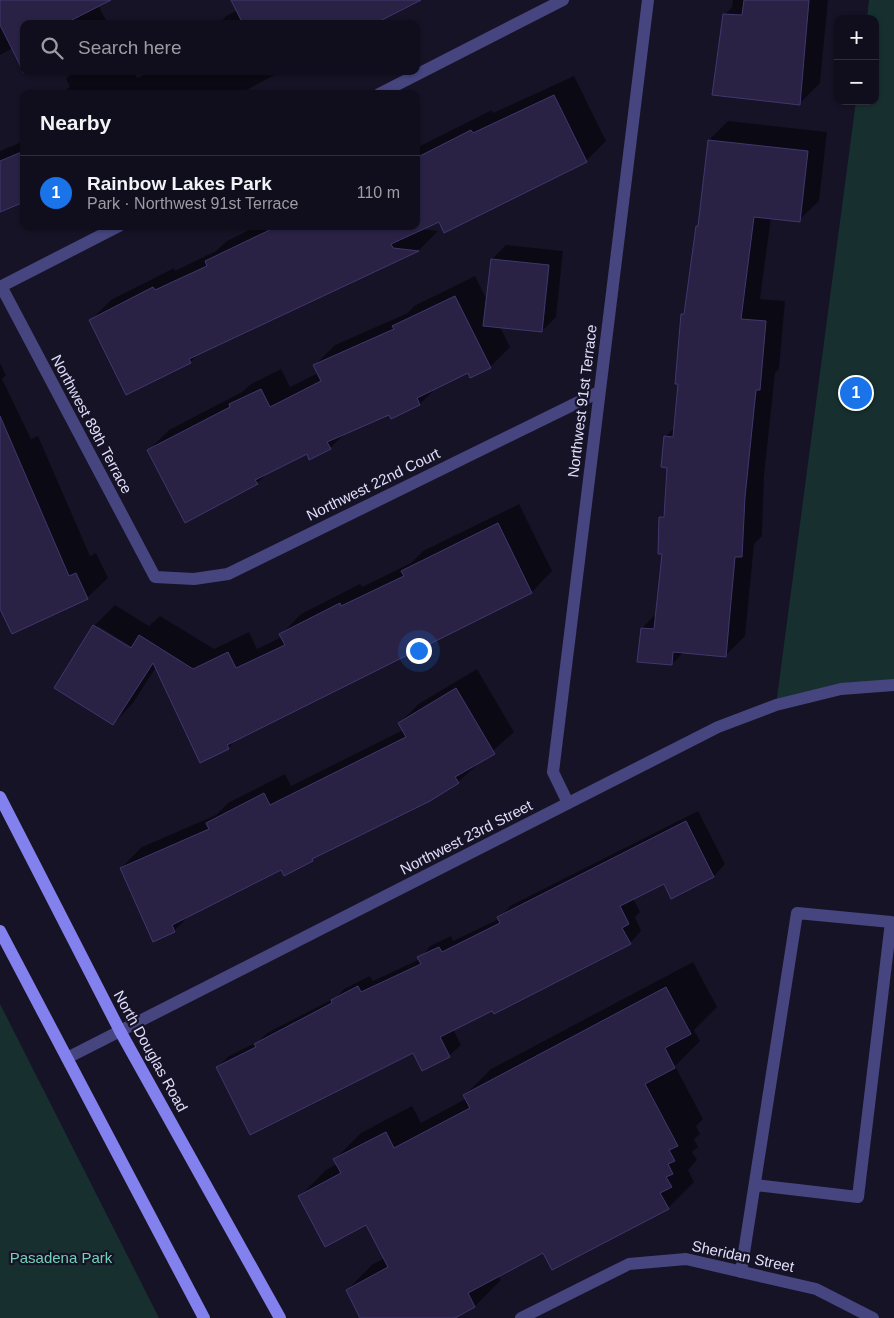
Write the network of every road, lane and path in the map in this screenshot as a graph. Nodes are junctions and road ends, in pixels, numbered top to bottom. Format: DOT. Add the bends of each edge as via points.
graph roads {
  1 [pos="563,0"];
  2 [pos="648,0"];
  3 [pos="420,73"];
  4 [pos="416,75"];
  5 [pos="387,90"];
  6 [pos="111,230"];
  7 [pos="1,287"];
  8 [pos="600,392"];
  9 [pos="155,577"];
  10 [pos="894,685"];
  11 [pos="0,797"];
  12 [pos="568,804"];
  13 [pos="0,931"];
  14 [pos="888,992"];
  15 [pos="120,1031"];
  16 [pos="67,1058"];
  17 [pos="755,1185"];
  18 [pos="741,1272"];
  19 [pos="204,1318"];
  20 [pos="280,1318"];
  21 [pos="521,1318"];
  22 [pos="873,1318"];
  1 -- 3 [label="street"];
  2 -- 8 [label="street, Northwest 91st Terrace"];
  4 -- 5 [label="street"];
  6 -- 7 [label="street"];
  7 -- 9 [label="street, Northwest 89th Terrace"];
  8 -- 9 [label="street, Northwest 22nd Court" via="228,574 194,579"];
  8 -- 12 [label="street, Northwest 91st Terrace" via="553,772"];
  10 -- 12 [label="street, Northwest 23rd Street" via="841,689 776,705 718,727"];
  11 -- 15 [label="main road, North Douglas Road"];
  12 -- 15 [label="street, Northwest 23rd Street"];
  13 -- 16 [label="main road"];
  14 -- 17 [label="street" via="858,1197"];
  14 -- 17 [label="street" via="892,922 797,913"];
  15 -- 16 [label="street, Northwest 23rd Street"];
  15 -- 20 [label="main road, North Douglas Road"];
  16 -- 19 [label="main road"];
  17 -- 18 [label="street"];
  18 -- 21 [label="street, Sheridan Street" via="686,1259 629,1264"];
  18 -- 22 [label="street, Sheridan Street" via="816,1289"];
}
